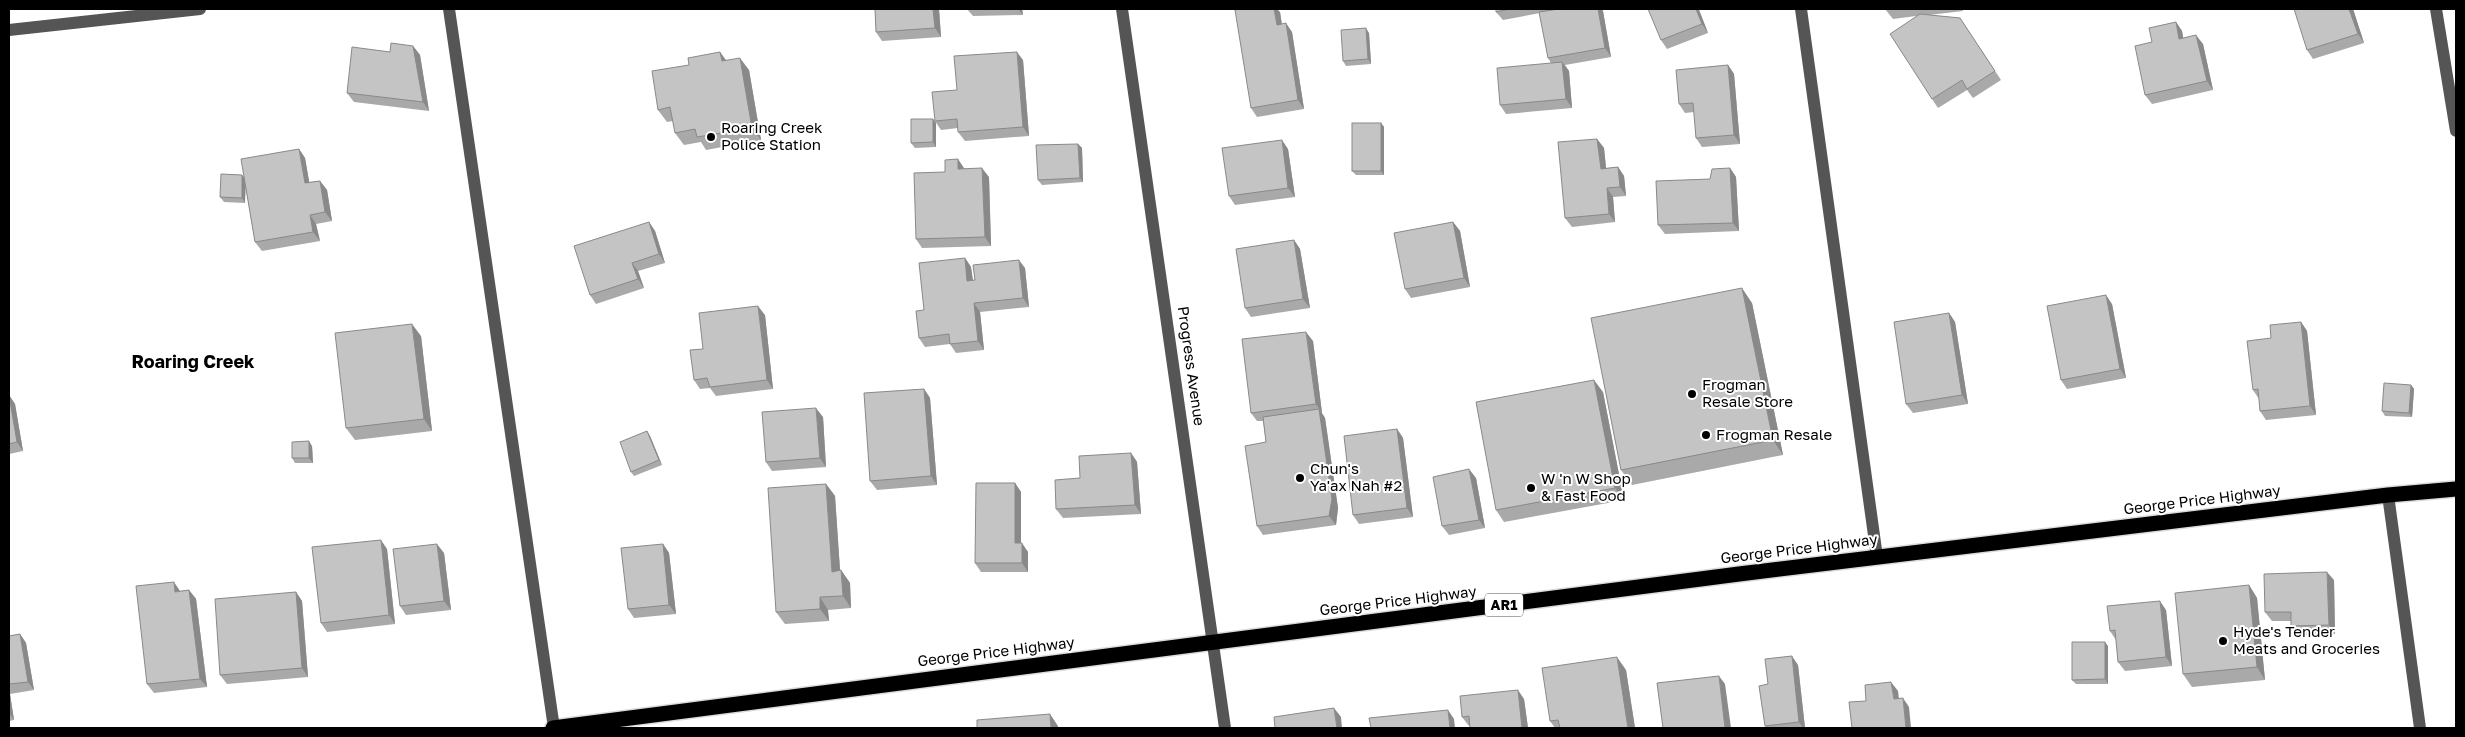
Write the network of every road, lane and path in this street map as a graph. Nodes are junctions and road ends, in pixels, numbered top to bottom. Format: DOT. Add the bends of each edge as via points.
graph roads {
  1 [pos="200,9"];
  2 [pos="449,9"];
  3 [pos="1122,9"];
  4 [pos="1801,9"];
  5 [pos="2436,9"];
  6 [pos="9,30"];
  7 [pos="2456,131"];
  8 [pos="2456,489"];
  9 [pos="2388,495"];
  10 [pos="1877,557"];
  11 [pos="1214,641"];
  12 [pos="554,728"];
  13 [pos="1225,728"];
  14 [pos="2420,728"];
  1 -- 6 [label="street"];
  2 -- 12 [label="street"];
  3 -- 11 [label="street, Progress Avenue"];
  4 -- 10 [label="street"];
  5 -- 7 [label="street"];
  8 -- 9 [label="highway, George Price Highway / AR1"];
  9 -- 10 [label="highway, George Price Highway / AR1"];
  9 -- 14 [label="street"];
  10 -- 11 [label="highway, George Price Highway / AR1"];
  11 -- 12 [label="highway, George Price Highway / AR1"];
  11 -- 13 [label="street, Progress Avenue"];
}
